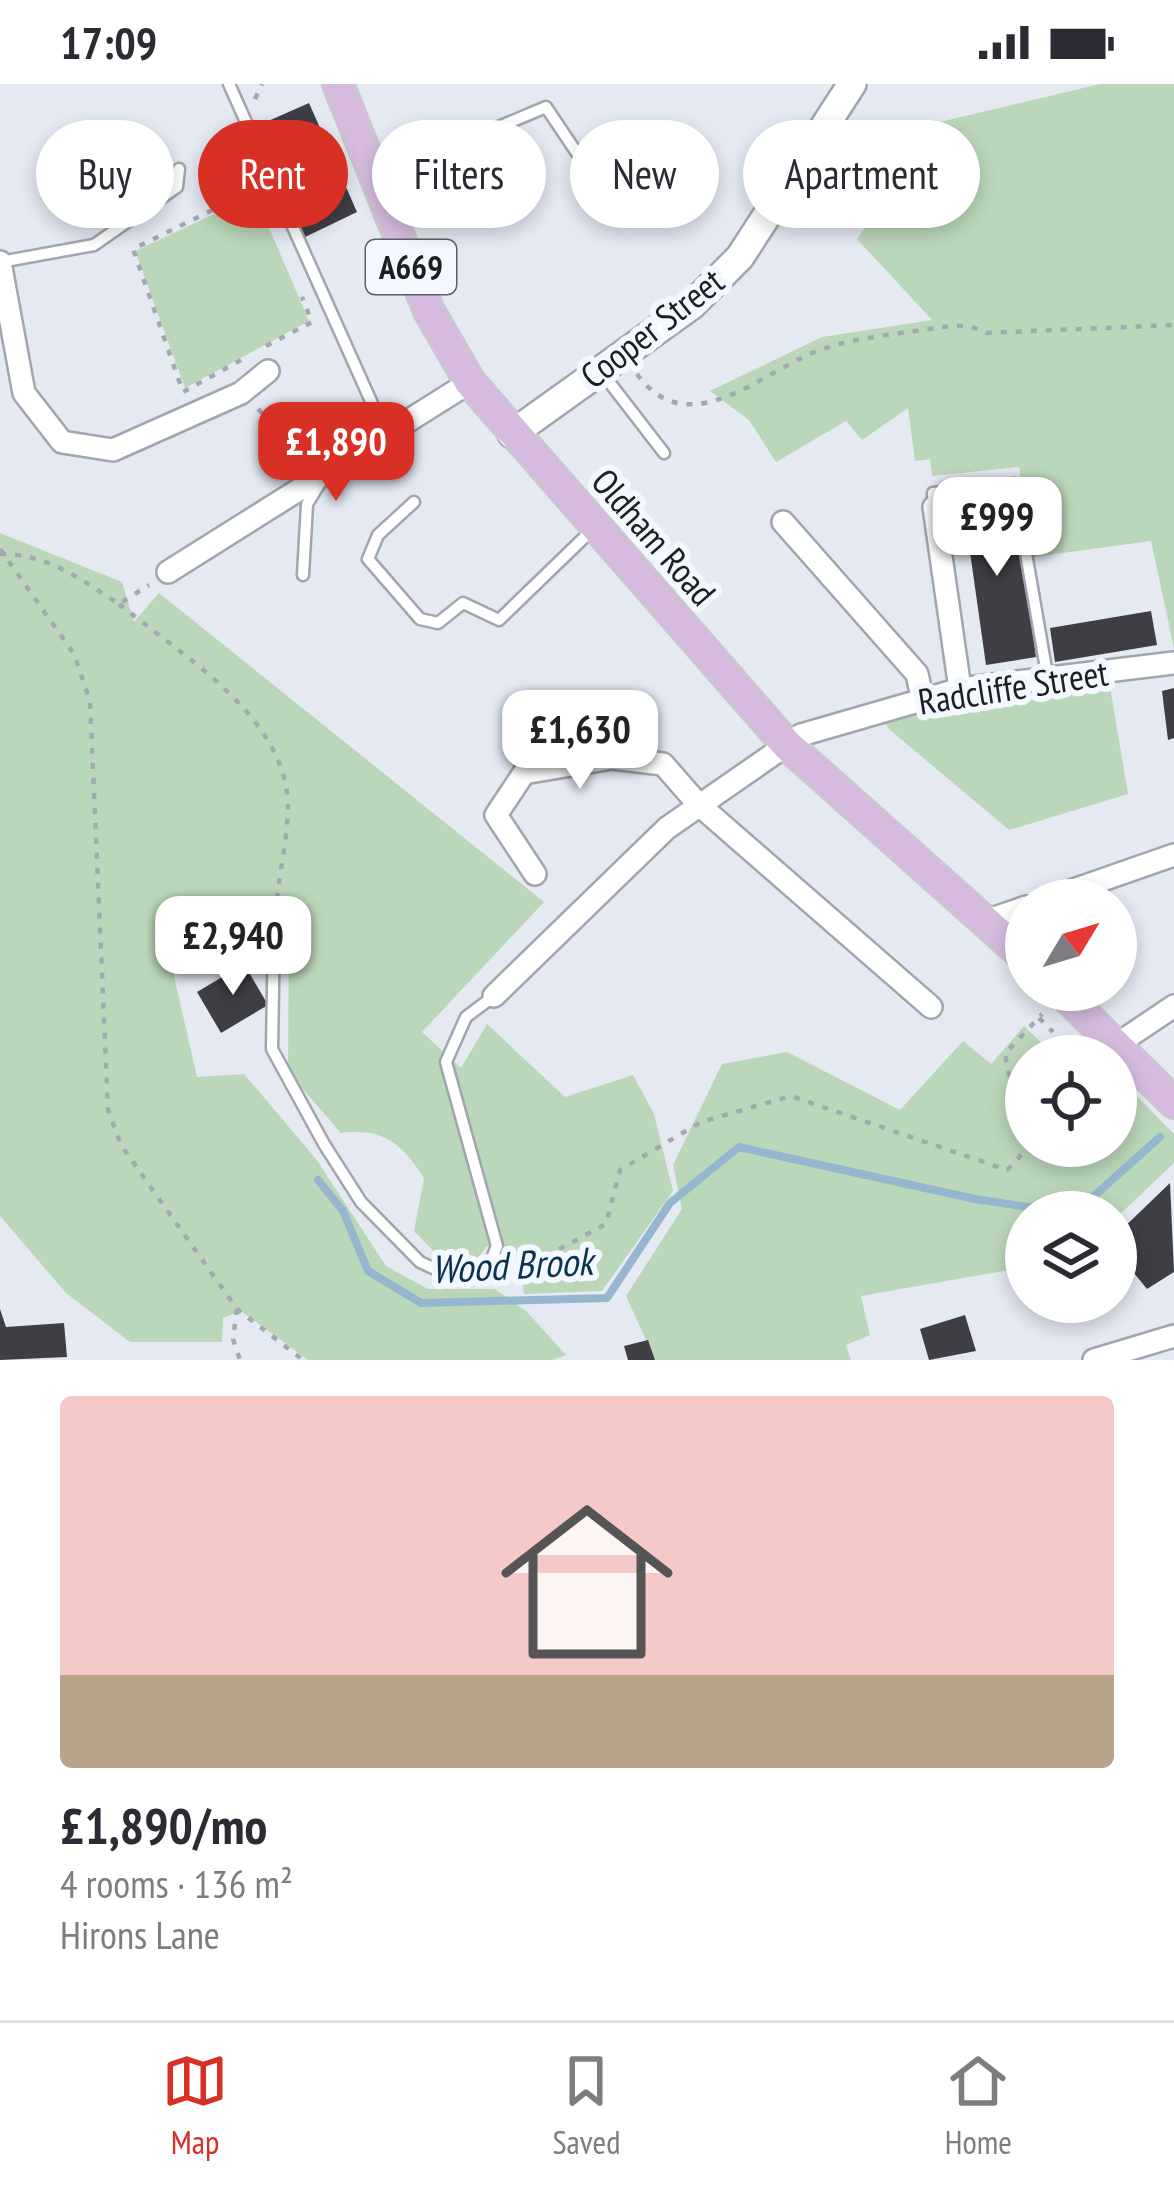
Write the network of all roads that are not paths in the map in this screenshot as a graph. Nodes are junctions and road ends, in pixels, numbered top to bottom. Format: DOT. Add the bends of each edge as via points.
graph roads {
  1 [pos="229,84"];
  2 [pos="338,84"];
  3 [pos="852,84"];
  4 [pos="515,120"];
  5 [pos="570,143"];
  6 [pos="372,168"];
  7 [pos="179,169"];
  8 [pos="396,228"];
  9 [pos="0,262"];
  10 [pos="264,361"];
  11 [pos="601,371"];
  12 [pos="470,382"];
  13 [pos="512,434"];
  14 [pos="387,436"];
  15 [pos="664,453"];
  16 [pos="324,478"];
  17 [pos="414,502"];
  18 [pos="934,507"];
  19 [pos="783,522"];
  20 [pos="593,529"];
  21 [pos="168,572"];
  22 [pos="303,575"];
  23 [pos="1174,663"];
  24 [pos="1048,680"];
  25 [pos="960,689"];
  26 [pos="922,697"];
  27 [pos="787,746"];
  28 [pos="698,804"];
  29 [pos="1174,855"];
  30 [pos="535,874"];
  31 [pos="1105,879"];
  32 [pos="1005,914"];
  33 [pos="986,921"];
  34 [pos="274,926"];
  35 [pos="1005,939"];
  36 [pos="494,996"];
  37 [pos="1174,1006"];
  38 [pos="932,1007"];
  39 [pos="1083,1011"];
  40 [pos="1110,1035"];
  41 [pos="1131,1035"];
  42 [pos="1137,1062"];
  43 [pos="1174,1102"];
  44 [pos="1174,1336"];
  45 [pos="1094,1360"];
  1 -- 14 [label="lane"];
  2 -- 6 [label="main road, Oldham Road / A669"];
  3 -- 11 [label="street, Cooper Street" via="740,257 692,305"];
  4 -- 5 [label="lane" via="546,107"];
  7 -- 9 [label="lane" via="178,187 104,240"];
  8 -- 12 [label="main road, Oldham Road / A669" via="429,311"];
  9 -- 10 [label="street" via="24,394 62,442 113,450 241,392"];
  11 -- 13 [label="street, Cooper Street"];
  11 -- 15 [label="lane"];
  12 -- 13 [label="main road, Oldham Road / A669"];
  12 -- 14 [label="street"];
  13 -- 20 [label="main road, Oldham Road / A669"];
  14 -- 16 [label="street"];
  16 -- 21 [label="street"];
  16 -- 22 [label="lane" via="307,504"];
  17 -- 20 [label="lane" via="378,535 368,559 420,619 438,622 463,603 500,620"];
  18 -- 24 [label="lane" via="934,493 1014,484"];
  18 -- 25 [label="street"];
  19 -- 26 [label="street" via="917,674"];
  20 -- 27 [label="main road, Oldham Road / A669"];
  23 -- 24 [label="street, Radcliffe Street"];
  24 -- 25 [label="street, Radcliffe Street"];
  25 -- 26 [label="street, Radcliffe Street"];
  26 -- 27 [label="street, Radcliffe Street"];
  27 -- 28 [label="street, Radcliffe Street"];
  27 -- 33 [label="main road, Oldham Road / A669"];
  28 -- 30 [label="street" via="663,764 612,758 524,773 496,815"];
  28 -- 36 [label="street, Radcliffe Street"];
  28 -- 38 [label="street"];
  29 -- 31 [label="street"];
  32 -- 33 [label="street"];
  33 -- 35 [label="main road, Oldham Road / A669"];
  34 -- 36 [label="lane" via="272,1048 361,1202 420,1262 446,1274 488,1268 497,1246 446,1062 466,1016"];
  37 -- 41 [label="street"];
  39 -- 40 [label="main road"];
  42 -- 43 [label="main road"];
  44 -- 45 [label="street"];
}
